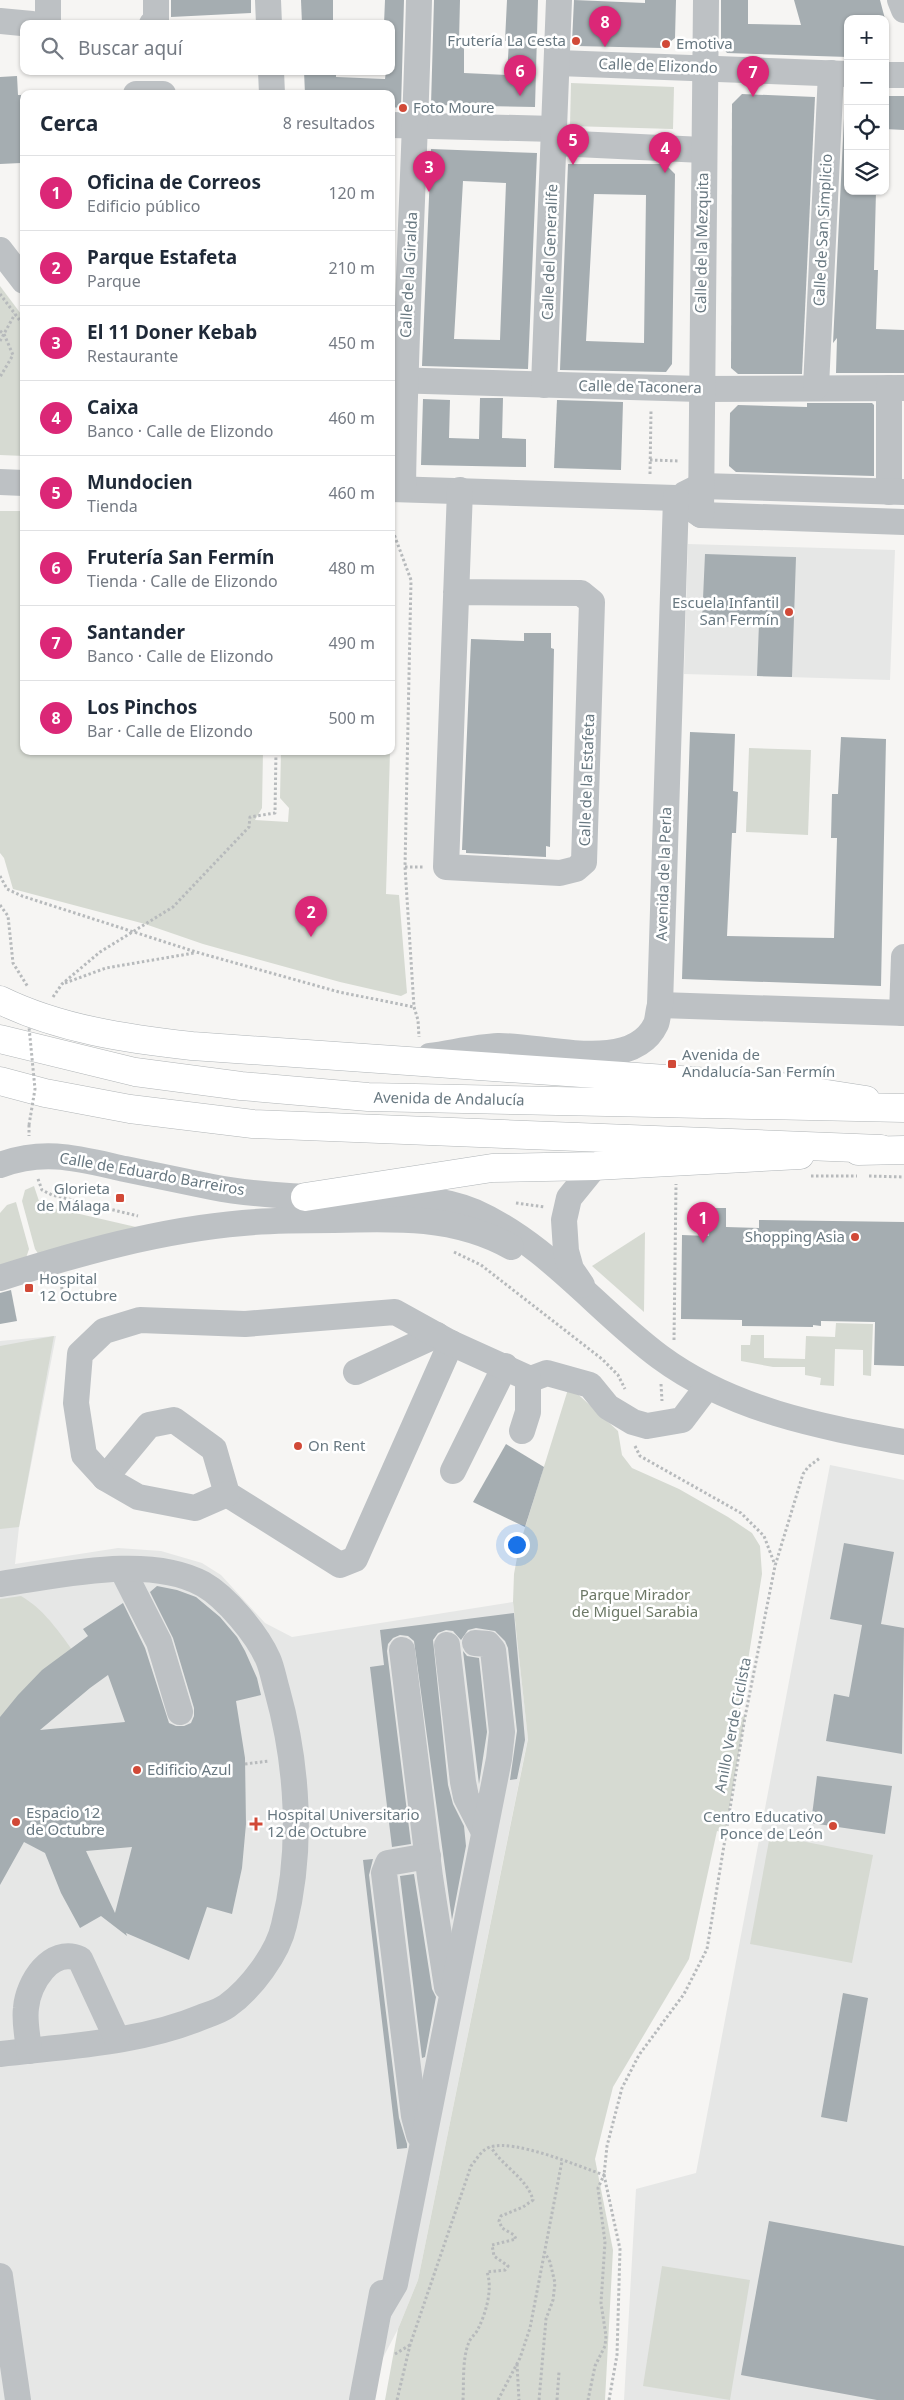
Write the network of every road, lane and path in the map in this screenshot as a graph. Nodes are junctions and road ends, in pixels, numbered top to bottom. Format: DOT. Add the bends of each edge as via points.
graph roads {
  1 [pos="48,0"];
  2 [pos="156,0"];
  3 [pos="268,0"];
  4 [pos="419,0"];
  5 [pos="559,0"];
  6 [pos="706,0"];
  7 [pos="900,0"];
  8 [pos="904,10"];
  9 [pos="48,20"];
  10 [pos="156,20"];
  11 [pos="269,20"];
  12 [pos="0,21"];
  13 [pos="20,23"];
  14 [pos="558,62"];
  15 [pos="706,67"];
  16 [pos="839,74"];
  17 [pos="271,75"];
  18 [pos="889,75"];
  19 [pos="904,75"];
  20 [pos="272,90"];
  21 [pos="404,126"];
  22 [pos="555,136"];
  23 [pos="703,150"];
  24 [pos="0,250"];
  25 [pos="20,276"];
  26 [pos="0,294"];
  27 [pos="15,314"];
  28 [pos="20,321"];
  29 [pos="0,331"];
  30 [pos="4,334"];
  31 [pos="0,341"];
  32 [pos="0,378"];
  33 [pos="398,381"];
  34 [pos="544,385"];
  35 [pos="816,387"];
  36 [pos="652,388"];
  37 [pos="896,388"];
  38 [pos="700,389"];
  39 [pos="650,460"];
  40 [pos="701,473"];
  41 [pos="0,482"];
  42 [pos="20,483"];
  43 [pos="397,490"];
  44 [pos="460,490"];
  45 [pos="896,492"];
  46 [pos="650,497"];
  47 [pos="676,498"];
  48 [pos="701,515"];
  49 [pos="904,522"];
  50 [pos="395,537"];
  51 [pos="456,592"];
  52 [pos="276,755"];
  53 [pos="0,876"];
  54 [pos="0,905"];
  55 [pos="132,931"];
  56 [pos="196,952"];
  57 [pos="904,957"];
  58 [pos="62,984"];
  59 [pos="32,992"];
  60 [pos="52,998"];
  61 [pos="0,1000"];
  62 [pos="660,1006"];
  63 [pos="414,1007"];
  64 [pos="903,1013"];
  65 [pos="29,1028"];
  66 [pos="0,1039"];
  67 [pos="413,1049"];
  68 [pos="0,1081"];
  69 [pos="903,1108"];
  70 [pos="29,1125"];
  71 [pos="892,1150"];
  72 [pos="0,1165"];
  73 [pos="595,1166"];
  74 [pos="677,1178"];
  75 [pos="305,1197"];
  76 [pos="516,1203"];
  77 [pos="550,1207"];
  78 [pos="559,1270"];
  79 [pos="60,1274"];
  80 [pos="0,1278"];
  81 [pos="63,1297"];
  82 [pos="593,1300"];
  83 [pos="444,1339"];
  84 [pos="677,1347"];
  85 [pos="505,1366"];
  86 [pos="356,1372"];
  87 [pos="528,1378"];
  88 [pos="707,1387"];
  89 [pos="522,1431"];
  90 [pos="904,1442"];
  91 [pos="820,1458"];
  92 [pos="453,1471"];
  93 [pos="105,1478"];
  94 [pos="227,1494"];
  95 [pos="122,1569"];
  96 [pos="0,1584"];
  97 [pos="475,1643"];
  98 [pos="447,1645"];
  99 [pos="402,1650"];
  100 [pos="180,1712"];
  101 [pos="273,1760"];
  102 [pos="245,1764"];
  103 [pos="484,1832"];
  104 [pos="428,1856"];
  105 [pos="450,2005"];
  106 [pos="117,2039"];
  107 [pos="29,2051"];
  108 [pos="0,2054"];
  109 [pos="422,2146"];
  110 [pos="491,2147"];
  111 [pos="562,2161"];
  112 [pos="604,2175"];
  113 [pos="544,2252"];
  114 [pos="0,2276"];
  115 [pos="384,2283"];
  116 [pos="379,2311"];
  117 [pos="410,2345"];
  118 [pos="392,2356"];
  119 [pos="517,2363"];
  120 [pos="559,2372"];
  121 [pos="18,2400"];
  122 [pos="362,2400"];
  123 [pos="397,2400"];
  124 [pos="463,2400"];
  125 [pos="498,2400"];
  126 [pos="518,2400"];
  127 [pos="539,2400"];
  128 [pos="557,2400"];
  129 [pos="588,2400"];
  130 [pos="609,2400"];
  1 -- 9 [label="street"];
  2 -- 10 [label="street"];
  3 -- 11 [label="street"];
  4 -- 21 [label="street, Calle de la Giralda"];
  5 -- 14 [label="street, Calle del Generalife"];
  6 -- 15 [label="street, Calle de la Mezquita"];
  7 -- 8 [label="street"];
  12 -- 13 [label="street"];
  14 -- 15 [label="street, Calle de Elizondo"];
  14 -- 22 [label="street, Calle del Generalife"];
  15 -- 16 [label="street, Calle de Elizondo"];
  15 -- 23 [label="street, Calle de la Mezquita"];
  16 -- 35 [label="street, Calle de San Simplicio"];
  17 -- 20 [label="street"];
  18 -- 19 [label="street"];
  21 -- 22 [label="street"];
  21 -- 33 [label="street, Calle de la Giralda"];
  22 -- 23 [label="street"];
  22 -- 34 [label="street, Calle del Generalife"];
  23 -- 38 [label="street, Calle de la Mezquita"];
  24 -- 25 [label="street"];
  26 -- 27 [label="path"];
  27 -- 28 [label="path"];
  27 -- 30 [label="path"];
  29 -- 30 [label="path"];
  30 -- 31 [label="path"];
  30 -- 32 [label="path" via="13,355"];
  33 -- 34 [label="street, Calle de Taconera"];
  33 -- 43 [label="street, Calle de la Giralda"];
  34 -- 36 [label="street, Calle de Taconera"];
  35 -- 37 [label="street, Calle de Taconera"];
  35 -- 38 [label="street, Calle de Taconera"];
  36 -- 38 [label="street, Calle de Taconera"];
  36 -- 39 [label="path"];
  37 -- 45 [label="street, Calle de Taconera"];
  38 -- 40 [label="street, Calle de la Mezquita"];
  39 -- 40 [label="path"];
  39 -- 46 [label="path"];
  40 -- 45 [label="street"];
  40 -- 47 [label="street"];
  40 -- 48 [label="street"];
  41 -- 42 [label="street"];
  43 -- 44 [label="street"];
  44 -- 46 [label="street"];
  44 -- 51 [label="street, Calle de la Estafeta"];
  46 -- 47 [label="street"];
  47 -- 48 [label="street"];
  47 -- 62 [label="street, Avenida de la Perla"];
  48 -- 49 [label="street"];
  50 -- 63 [label="path" via="411,580 405,867"];
  51 -- 51 [label="street, Calle de la Estafeta" via="581,593 592,602 584,862 576,869 560,873 446,867"];
  52 -- 55 [label="path" via="276,813 250,817 249,827 173,907"];
  53 -- 55 [label="path" via="8,889 22,896"];
  54 -- 59 [label="path" via="8,916 13,963"];
  55 -- 56 [label="path"];
  55 -- 58 [label="path" via="100,952"];
  56 -- 58 [label="path" via="106,968"];
  56 -- 63 [label="path" via="338,992"];
  57 -- 64 [label="street"];
  58 -- 60 [label="path"];
  61 -- 67 [label="main road" via="19,1010 55,1021 134,1039 246,1051"];
  62 -- 64 [label="street"];
  62 -- 67 [label="street, Avenida de la Perla" via="656,1024 639,1044 608,1054 498,1046"];
  63 -- 67 [label="path" via="418,1020"];
  65 -- 70 [label="path, bridge" via="35,1089"];
  66 -- 69 [label="main road, Avenida de Andalucía" via="135,1072 241,1086 368,1097"];
  67 -- 69 [label="main road" via="782,1087 840,1094"];
  68 -- 71 [label="main road" via="130,1109 252,1124"];
  71 -- 73 [label="main road"];
  72 -- 75 [label="street, Calle de Eduardo Barreiros" via="33,1156 69,1156 218,1188"];
  73 -- 75 [label="main road" via="492,1168"];
  73 -- 82 [label="street" via="569,1198 564,1220 571,1269"];
  74 -- 84 [label="path" via="674,1339"];
  75 -- 78 [label="street, Calle de Eduardo Barreiros" via="397,1198 459,1206 515,1234"];
  76 -- 77 [label="path"];
  78 -- 80 [label="street" via="509,1246 453,1225 410,1218 243,1223 157,1235"];
  78 -- 82 [label="street"];
  79 -- 81 [label="path"];
  82 -- 88 [label="street" via="660,1357"];
  83 -- 85 [label="street"];
  83 -- 86 [label="street"];
  83 -- 93 [label="street" via="395,1312 245,1324 140,1320 104,1331 80,1354 76,1403 84,1456"];
  83 -- 94 [label="street" via="355,1559 340,1565"];
  85 -- 87 [label="street"];
  85 -- 92 [label="street"];
  87 -- 88 [label="street" via="547,1373 590,1385 608,1407 633,1422 647,1426 682,1420"];
  87 -- 89 [label="street" via="528,1412"];
  88 -- 90 [label="street" via="775,1414 825,1428"];
  91 -- 112 [label="path, Anillo Verde Ciclista" via="803,1474 775,1566 744,1726 707,1949 684,1994 652,2034 622,2088 613,2118"];
  93 -- 94 [label="street" via="138,1497 195,1508"];
  93 -- 94 [label="street" via="149,1425 174,1420 214,1449"];
  95 -- 96 [label="street"];
  95 -- 100 [label="street" via="158,1642"];
  95 -- 106 [label="street" via="155,1569 180,1574 204,1584 234,1609 268,1659 286,1723 293,1772 296,1849 284,1926 274,1953 253,1981 218,2010 178,2027"];
  97 -- 103 [label="street" via="488,1644 493,1650 502,1732"];
  98 -- 103 [label="street" via="463,1782 466,1797"];
  99 -- 104 [label="street"];
  101 -- 102 [label="path"];
  103 -- 105 [label="street"];
  104 -- 105 [label="street"];
  104 -- 109 [label="street" via="388,1863 384,1873 414,2116"];
  105 -- 109 [label="street"];
  106 -- 107 [label="street"];
  106 -- 107 [label="street" via="80,1959 66,1956 50,1962 33,1984 26,2007"];
  107 -- 108 [label="street"];
  109 -- 116 [label="street" via="394,2284"];
  110 -- 111 [label="path" via="520,2147"];
  110 -- 117 [label="path" via="482,2151 471,2166"];
  110 -- 124 [label="path" via="531,2191 533,2200 501,2216 499,2221 502,2228 516,2239 492,2245 494,2256 508,2266 505,2270 487,2272 490,2280 486,2306 478,2330 469,2342"];
  111 -- 112 [label="path"];
  111 -- 113 [label="path"];
  112 -- 129 [label="path" via="598,2188 605,2242 601,2303 606,2336"];
  112 -- 130 [label="path, Anillo Verde Ciclista" via="620,2249 617,2355"];
  113 -- 119 [label="path" via="530,2328"];
  113 -- 127 [label="path" via="555,2283 546,2319"];
  114 -- 121 [label="street"];
  115 -- 116 [label="street"];
  116 -- 122 [label="street"];
  117 -- 118 [label="path"];
  117 -- 123 [label="path"];
  119 -- 125 [label="path"];
  119 -- 126 [label="path"];
  120 -- 128 [label="path"];
}
